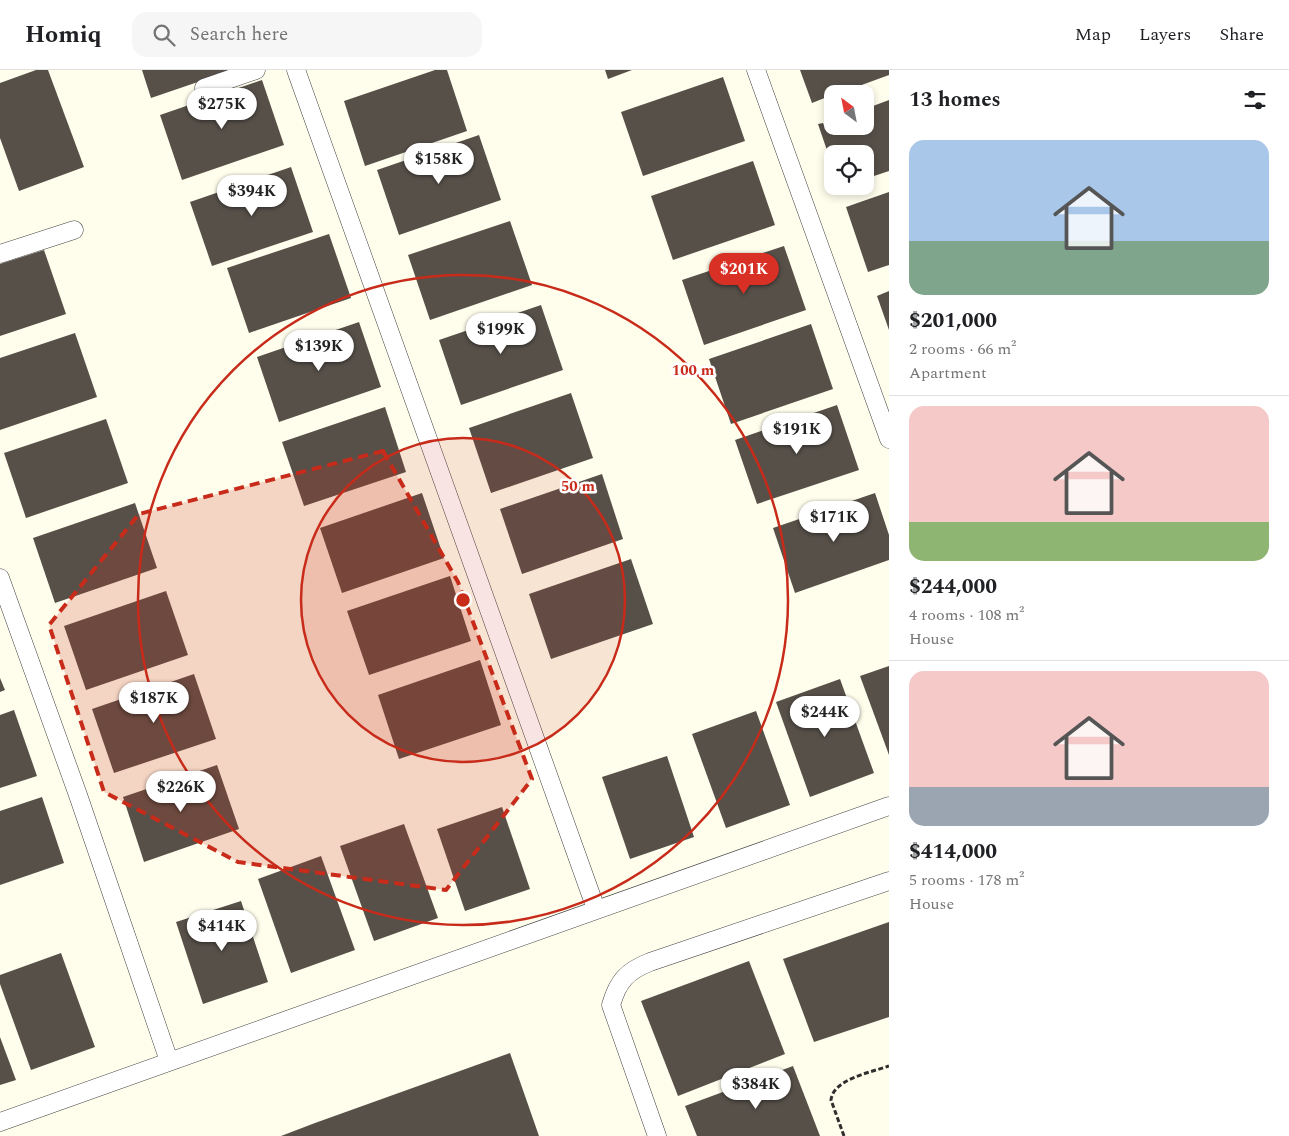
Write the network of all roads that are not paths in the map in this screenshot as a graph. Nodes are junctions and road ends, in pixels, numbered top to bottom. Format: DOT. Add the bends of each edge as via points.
graph roads {
  1 [pos="256,70"];
  2 [pos="296,70"];
  3 [pos="756,70"];
  4 [pos="204,88"];
  5 [pos="74,230"];
  6 [pos="0,254"];
  7 [pos="889,439"];
  8 [pos="0,578"];
  9 [pos="889,806"];
  10 [pos="889,881"];
  11 [pos="596,909"];
  12 [pos="169,1061"];
  13 [pos="0,1122"];
  14 [pos="657,1136"];
  1 -- 4 [label="street"];
  2 -- 11 [label="street"];
  3 -- 7 [label="street"];
  5 -- 6 [label="street"];
  8 -- 12 [label="street"];
  9 -- 11 [label="street"];
  10 -- 14 [label="street" via="650,962 624,978 615,990 611,1005"];
  11 -- 12 [label="street"];
  12 -- 13 [label="street"];
}
